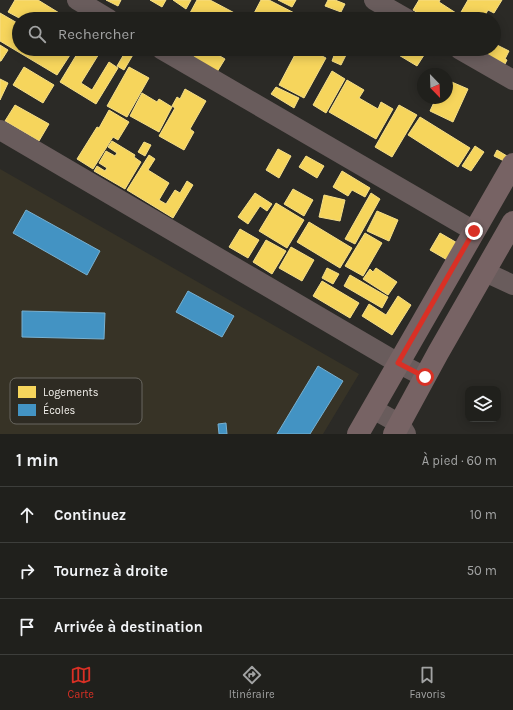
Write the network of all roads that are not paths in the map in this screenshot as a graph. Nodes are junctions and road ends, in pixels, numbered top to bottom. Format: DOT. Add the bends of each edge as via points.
graph roads {
  1 [pos="77,0"];
  2 [pos="379,1"];
  3 [pos="97,12"];
  4 [pos="396,12"];
  5 [pos="173,56"];
  6 [pos="471,56"];
  7 [pos="513,80"];
  8 [pos="0,130"];
  9 [pos="513,164"];
  10 [pos="513,222"];
  11 [pos="474,231"];
  12 [pos="485,272"];
  13 [pos="513,285"];
  14 [pos="398,363"];
  15 [pos="425,377"];
  16 [pos="373,409"];
  17 [pos="400,432"];
  18 [pos="358,434"];
  1 -- 3 [label="street"];
  2 -- 4 [label="street"];
  5 -- 11 [label="street"];
  6 -- 7 [label="street"];
  8 -- 14 [label="street"];
  9 -- 11 [label="main road"];
  10 -- 12 [label="main road"];
  11 -- 14 [label="main road"];
  12 -- 13 [label="street"];
  12 -- 15 [label="main road"];
  14 -- 15 [label="street"];
  14 -- 16 [label="main road"];
  15 -- 17 [label="main road"];
  16 -- 17 [label="street"];
  16 -- 18 [label="main road"];
}
